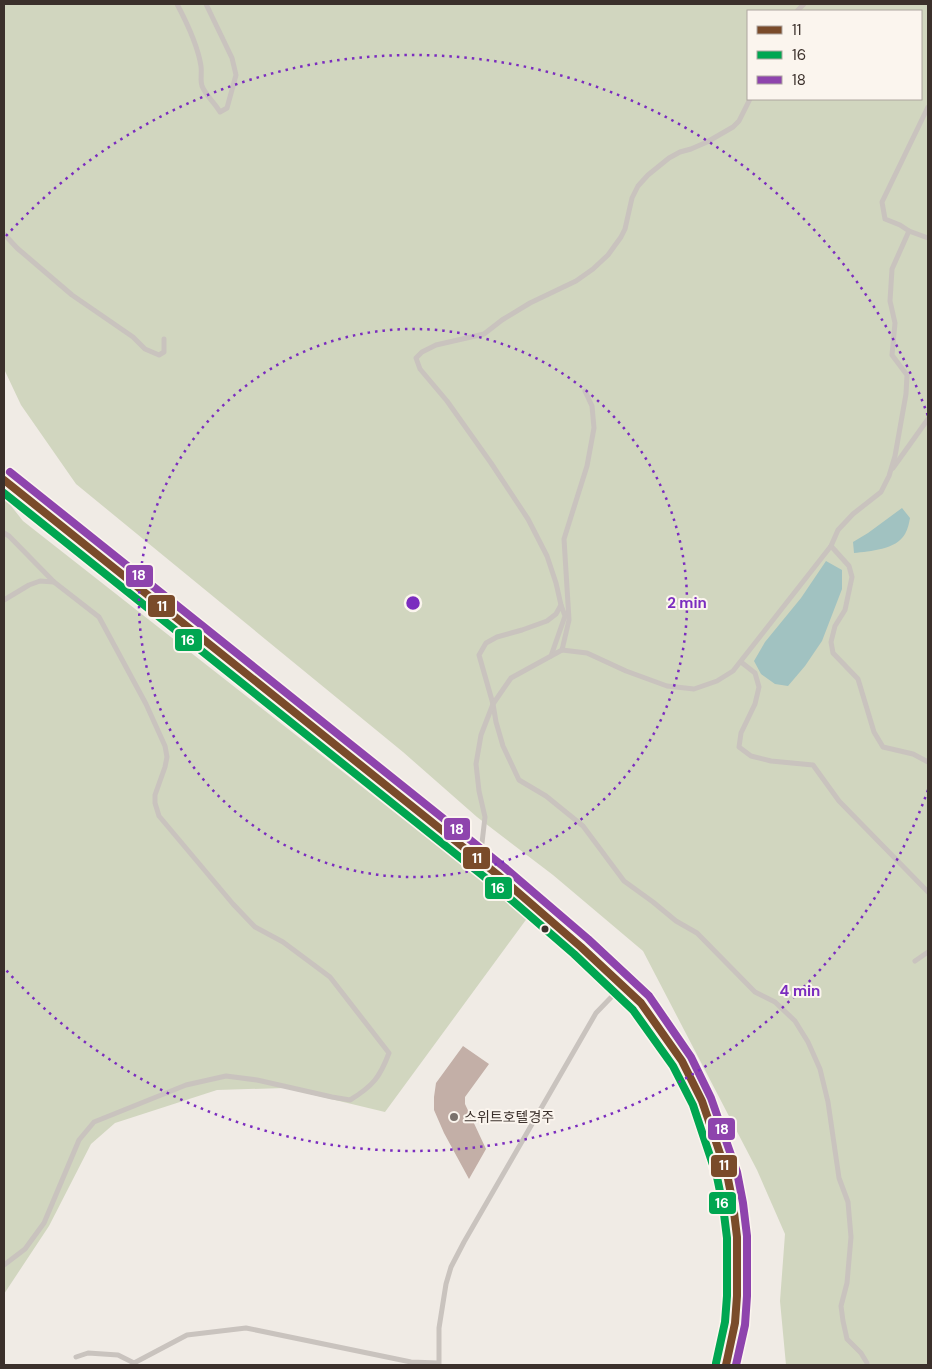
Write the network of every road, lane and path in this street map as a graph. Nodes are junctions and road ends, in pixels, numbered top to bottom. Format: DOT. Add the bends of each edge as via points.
graph roads {
  1 [pos="177,4"];
  2 [pos="206,4"];
  3 [pos="750,100"];
  4 [pos="928,107"];
  5 [pos="909,231"];
  6 [pos="4,234"];
  7 [pos="928,238"];
  8 [pos="164,339"];
  9 [pos="585,391"];
  10 [pos="928,419"];
  11 [pos="891,470"];
  12 [pos="4,480"];
  13 [pos="4,533"];
  14 [pos="832,546"];
  15 [pos="54,582"];
  16 [pos="4,600"];
  17 [pos="561,605"];
  18 [pos="562,650"];
  19 [pos="551,656"];
  20 [pos="741,662"];
  21 [pos="492,704"];
  22 [pos="928,762"];
  23 [pos="480,861"];
  24 [pos="928,892"];
  25 [pos="928,952"];
  26 [pos="915,962"];
  27 [pos="623,985"];
  28 [pos="4,1265"];
  29 [pos="76,1357"];
  30 [pos="134,1364"];
  31 [pos="411,1364"];
  32 [pos="438,1364"];
  33 [pos="726,1365"];
  34 [pos="867,1365"];
  1 -- 2 [label="lane" via="201,66 202,85 220,112 227,108 236,75 232,58"];
  3 -- 17 [label="lane" via="740,121 733,127 708,142 669,158 648,175 632,198 621,237 594,269 530,303 484,334 436,345 416,358 420,369 491,463 528,519 547,556"];
  4 -- 5 [label="lane" via="882,202 885,219"];
  5 -- 7 [label="lane"];
  5 -- 11 [label="lane" via="892,269 890,301 895,322 892,355 907,375"];
  6 -- 8 [label="lane" via="72,295 133,337 145,349 160,356 164,352"];
  9 -- 18 [label="lane" via="592,406 594,428 587,466 564,539 569,620"];
  10 -- 11 [label="lane"];
  11 -- 14 [label="lane" via="882,492 838,530"];
  12 -- 23 [label="street"];
  13 -- 15 [label="lane"];
  14 -- 20 [label="lane"];
  14 -- 22 [label="lane" via="849,566 852,577 845,610 835,626 833,653 858,679 874,732 883,747 913,754"];
  15 -- 16 [label="lane" via="40,581"];
  15 -- 28 [label="lane" via="99,617 165,746 167,758 155,795 159,816 255,927 283,942 330,977 389,1053 382,1071 370,1087 350,1100 226,1076 186,1085 94,1122 79,1140 44,1223 25,1249"];
  17 -- 19 [label="lane" via="565,616"];
  17 -- 21 [label="lane" via="556,614 546,621 486,642 479,655"];
  18 -- 19 [label="lane"];
  18 -- 20 [label="lane" via="587,653 668,686 694,689 733,671"];
  19 -- 21 [label="lane" via="511,678"];
  20 -- 24 [label="lane" via="755,673 759,687 755,704 740,733 739,748 751,756 771,761 813,765 839,800"];
  21 -- 23 [label="lane" via="476,764 485,817"];
  21 -- 34 [label="lane" via="501,738 519,780 546,796 583,826 624,882 697,933 755,992 775,1002 795,1021 808,1042 820,1070 828,1102 839,1178 848,1202 851,1237 843,1321 847,1339 861,1353"];
  23 -- 27 [label="street"];
  25 -- 26 [label="lane"];
  27 -- 32 [label="lane" via="596,1013 464,1242 446,1284 440,1315"];
  27 -- 33 [label="street" via="641,1003 682,1062 702,1100 727,1174 737,1237 737,1296"];
  29 -- 30 [label="lane" via="88,1353 118,1355"];
  30 -- 31 [label="lane" via="186,1334 246,1328"];
  31 -- 32 [label="lane"];
}
